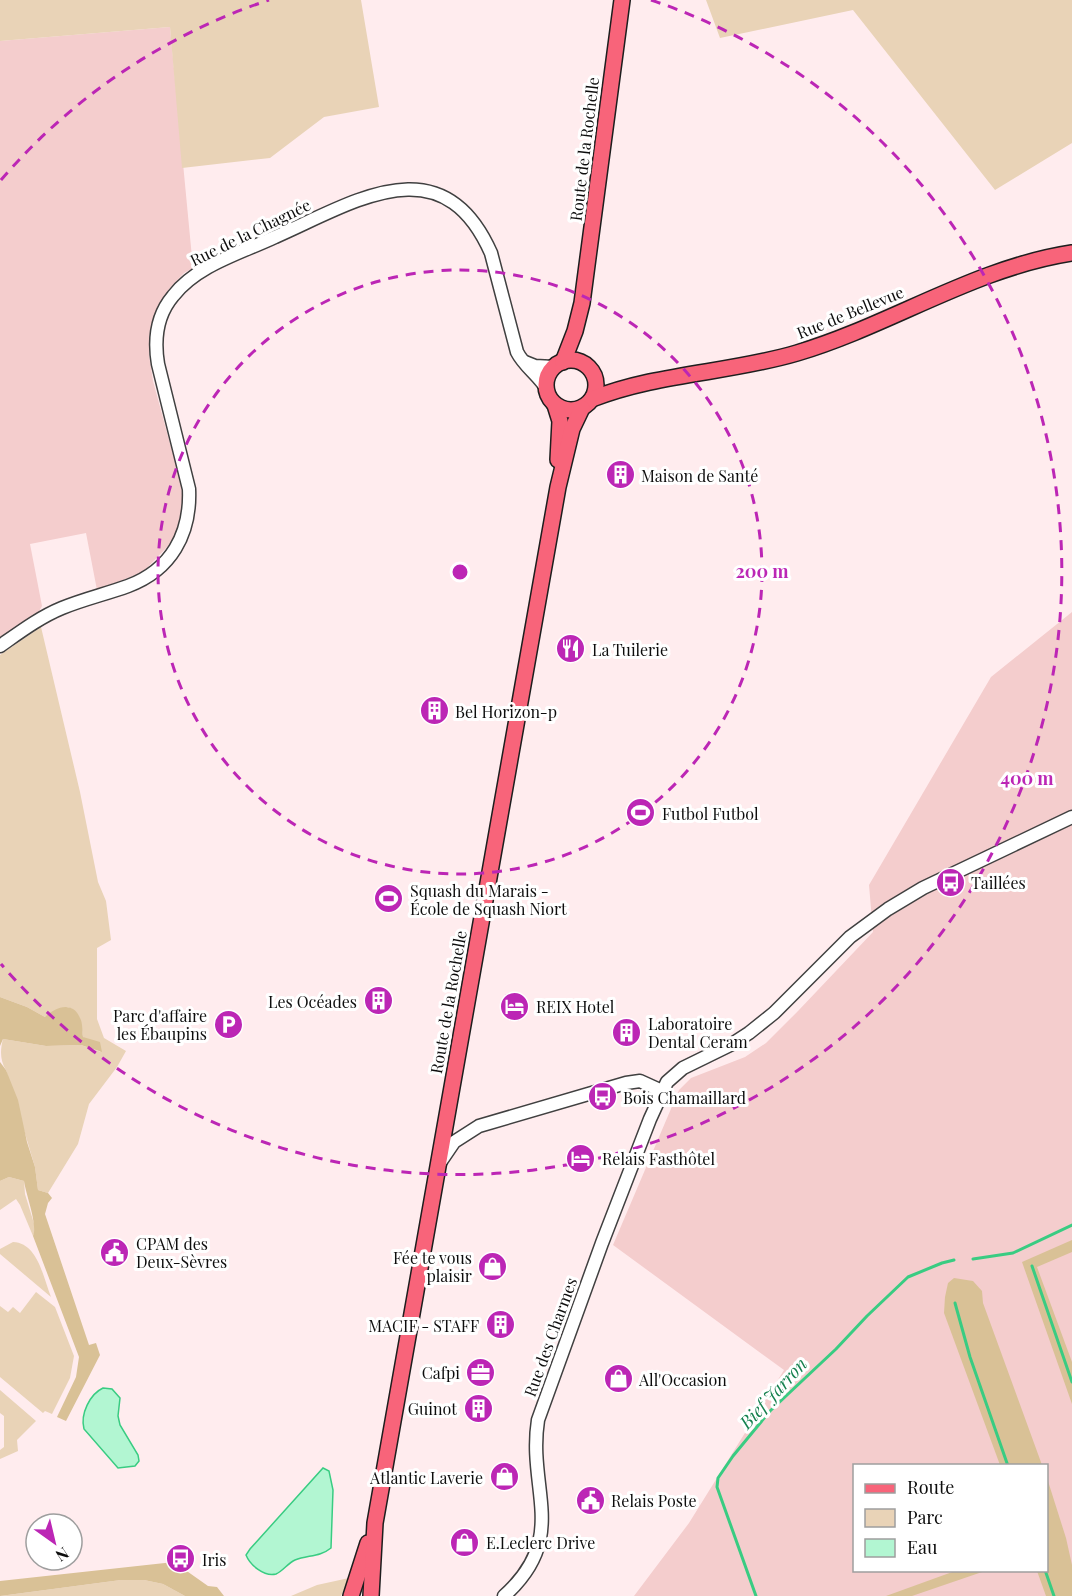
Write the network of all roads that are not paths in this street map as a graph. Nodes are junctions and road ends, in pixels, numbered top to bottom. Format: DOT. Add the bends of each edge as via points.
graph roads {
  1 [pos="622,0"];
  2 [pos="1072,253"];
  3 [pos="582,303"];
  4 [pos="521,360"];
  5 [pos="558,364"];
  6 [pos="589,370"];
  7 [pos="636,385"];
  8 [pos="546,388"];
  9 [pos="587,403"];
  10 [pos="555,405"];
  11 [pos="558,487"];
  12 [pos="0,646"];
  13 [pos="1072,817"];
  14 [pos="662,1091"];
  15 [pos="439,1165"];
  16 [pos="375,1523"];
  17 [pos="351,1596"];
  18 [pos="371,1596"];
  19 [pos="504,1596"];
  1 -- 3 [label="main road, Route de la Rochelle"];
  2 -- 7 [label="main road, Rue de Bellevue" via="1002,270 796,354"];
  3 -- 5 [label="main road" via="575,331"];
  3 -- 6 [label="main road" via="581,348"];
  4 -- 5 [label="street" via="535,366"];
  4 -- 8 [label="street, Rue de la Chagnée"];
  4 -- 12 [label="street, Rue de la Chagnée" via="485,239 465,212 439,194 421,189 379,192 356,200 201,272 181,286 165,307 156,339 162,383 189,489 189,514 179,543 160,566 140,581 63,608"];
  5 -- 6 [label="main road" via="570,360"];
  5 -- 8 [label="main road" via="549,373"];
  6 -- 7 [label="main road, Rue de Bellevue" via="610,383"];
  6 -- 9 [label="main road" via="596,387"];
  7 -- 9 [label="main road, Rue de Bellevue"];
  8 -- 10 [label="main road"];
  9 -- 10 [label="main road" via="568,410"];
  9 -- 11 [label="main road, Route de la Rochelle" via="572,429"];
  10 -- 11 [label="main road, Route de la Rochelle" via="560,429"];
  11 -- 15 [label="main road, Route de la Rochelle"];
  13 -- 14 [label="street" via="923,888 867,922 765,1021 732,1044 683,1068"];
  14 -- 15 [label="street" via="635,1081 490,1122 454,1142"];
  14 -- 19 [label="street, Rue des Charmes" via="538,1420 536,1451 542,1534 531,1565"];
  15 -- 16 [label="main road, Route de la Rochelle"];
  16 -- 17 [label="main road, Route de la Rochelle"];
  16 -- 18 [label="main road, Route de la Rochelle"];
}
